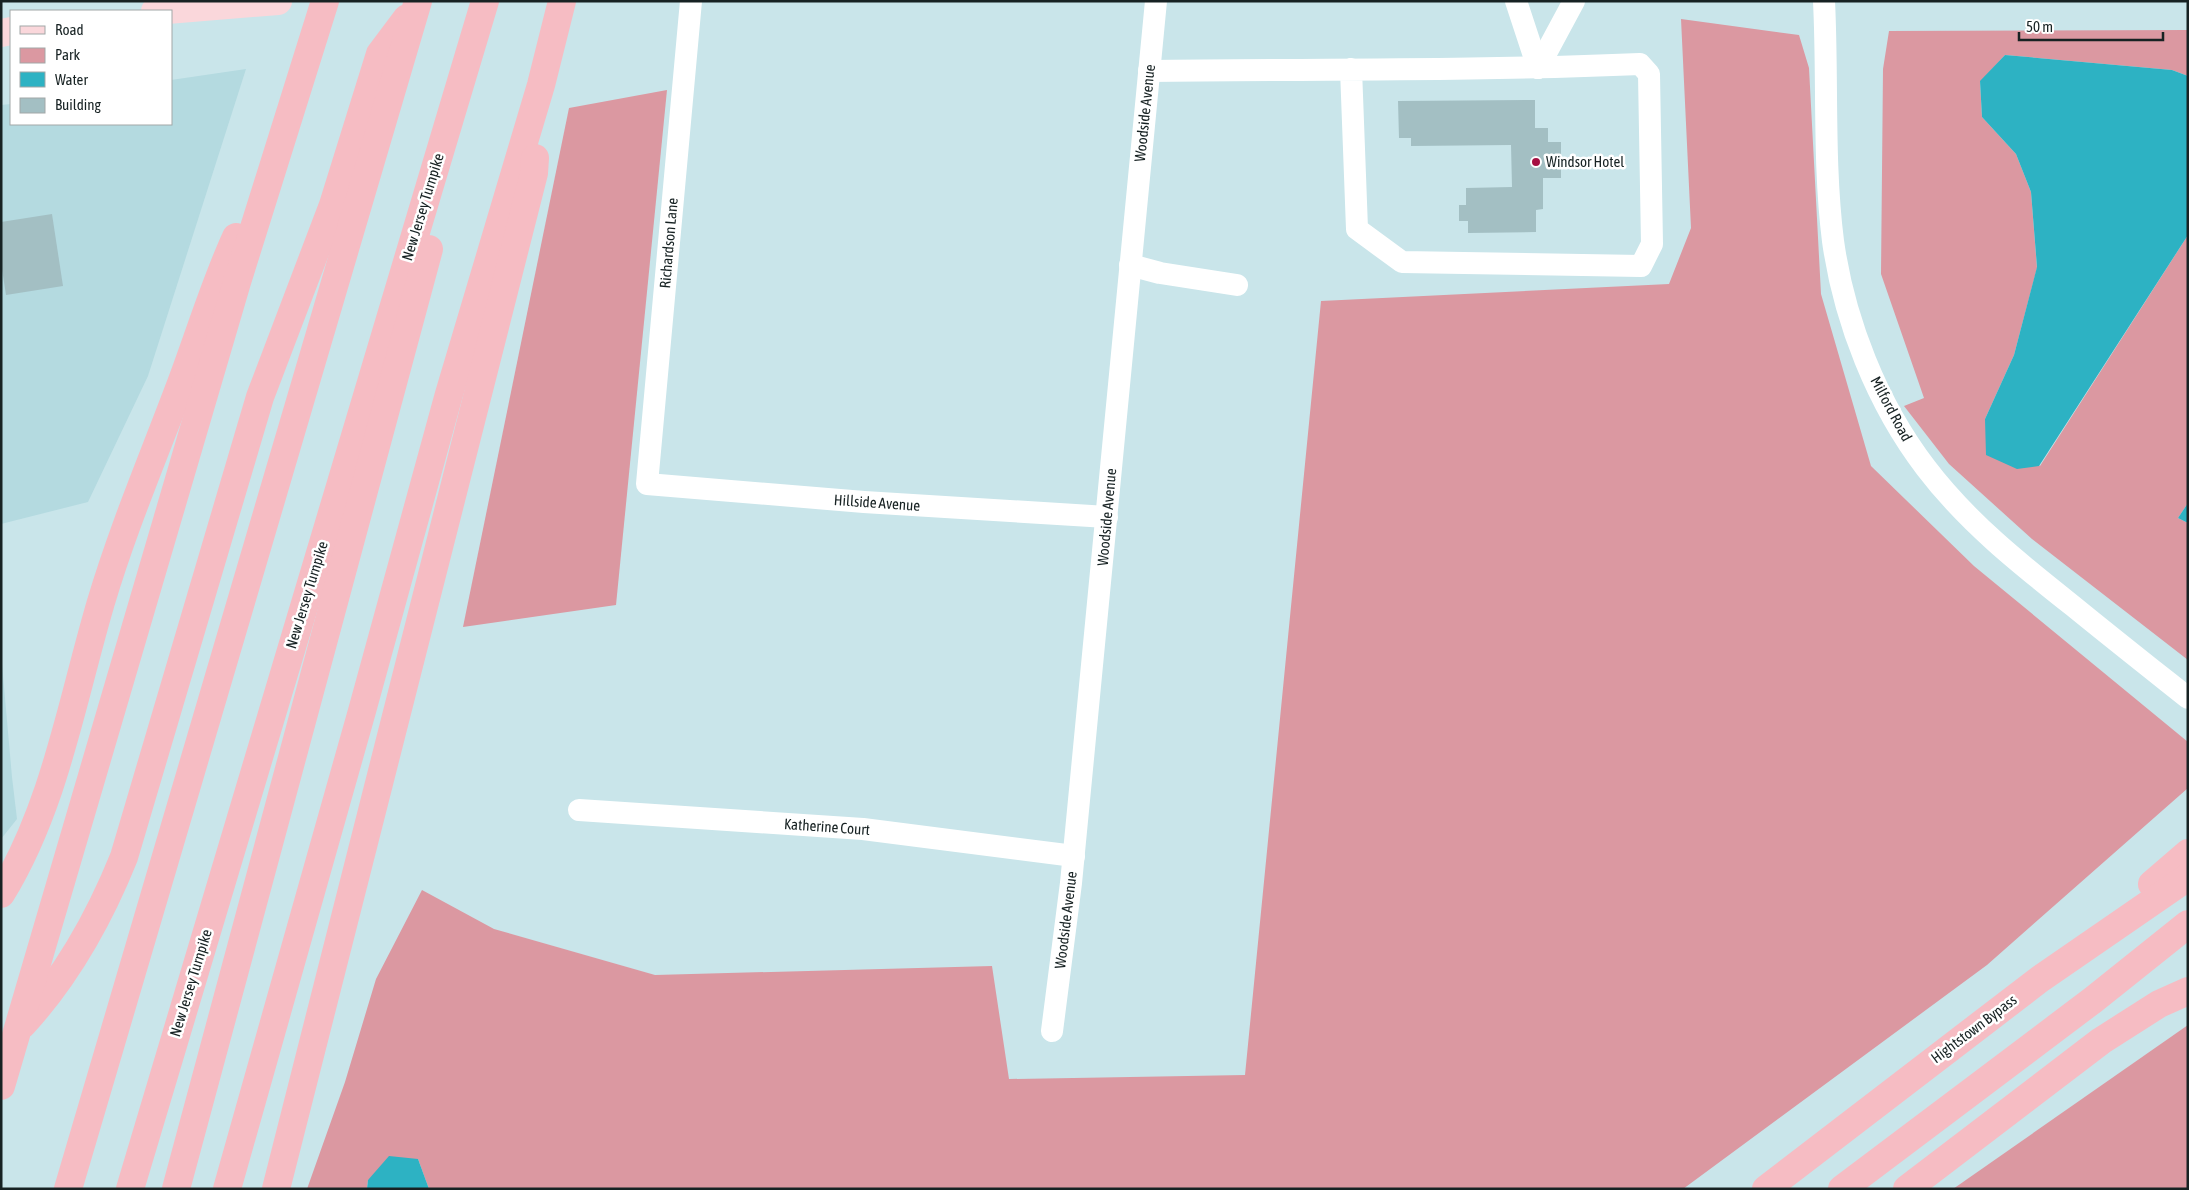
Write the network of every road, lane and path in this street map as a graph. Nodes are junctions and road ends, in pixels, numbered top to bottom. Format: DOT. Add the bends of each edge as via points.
graph roads {
  1 [pos="278,1"];
  2 [pos="325,1"];
  3 [pos="485,1"];
  4 [pos="562,1"];
  5 [pos="691,1"];
  6 [pos="1156,1"];
  7 [pos="1516,1"];
  8 [pos="1574,1"];
  9 [pos="1824,1"];
  10 [pos="417,4"];
  11 [pos="167,10"];
  12 [pos="390,57"];
  13 [pos="1538,68"];
  14 [pos="1351,69"];
  15 [pos="1149,70"];
  16 [pos="467,78"];
  17 [pos="541,85"];
  18 [pos="282,141"];
  19 [pos="1130,265"];
  20 [pos="1237,285"];
  21 [pos="647,484"];
  22 [pos="1107,517"];
  23 [pos="2188,698"];
  24 [pos="579,810"];
  25 [pos="2188,853"];
  26 [pos="1074,856"];
  27 [pos="2188,877"];
  28 [pos="1,894"];
  29 [pos="2188,924"];
  30 [pos="2188,936"];
  31 [pos="2040,979"];
  32 [pos="2188,991"];
  33 [pos="2093,1000"];
  34 [pos="1052,1032"];
  35 [pos="1,1047"];
  36 [pos="1,1086"];
  37 [pos="68,1189"];
  38 [pos="130,1189"];
  39 [pos="176,1189"];
  40 [pos="227,1189"];
  41 [pos="276,1189"];
  42 [pos="1766,1189"];
  43 [pos="1842,1189"];
  44 [pos="1907,1189"];
  1 -- 11 [label="main road"];
  2 -- 18 [label="highway"];
  3 -- 16 [label="highway, New Jersey Turnpike"];
  4 -- 17 [label="highway"];
  5 -- 21 [label="street, Richardson Lane"];
  6 -- 15 [label="street, Woodside Avenue"];
  7 -- 13 [label="street"];
  8 -- 13 [label="street"];
  9 -- 23 [label="street, Milford Road" via="1834,244 1847,305 1881,394 1911,448 1965,513 2018,562"];
  10 -- 12 [label="highway"];
  12 -- 35 [label="highway" via="260,397 132,832 113,884 78,953 58,983"];
  12 -- 37 [label="highway"];
  13 -- 14 [label="street"];
  13 -- 14 [label="street" via="1640,64 1649,74 1652,244 1641,266 1402,262 1357,229"];
  14 -- 15 [label="street"];
  15 -- 19 [label="street, Woodside Avenue"];
  16 -- 38 [label="highway, New Jersey Turnpike"];
  16 -- 39 [label="highway" via="347,559"];
  17 -- 40 [label="highway" via="449,394"];
  17 -- 41 [label="highway" via="534,172"];
  18 -- 28 [label="highway" via="221,270 114,563 44,804"];
  18 -- 36 [label="highway"];
  19 -- 20 [label="street"];
  19 -- 22 [label="street, Woodside Avenue"];
  21 -- 22 [label="street, Hillside Avenue"];
  22 -- 26 [label="street, Woodside Avenue"];
  24 -- 26 [label="street, Katherine Court" via="863,829"];
  25 -- 31 [label="highway"];
  26 -- 34 [label="street, Woodside Avenue"];
  27 -- 31 [label="highway, Hightstown Bypass"];
  29 -- 33 [label="highway"];
  30 -- 33 [label="highway"];
  31 -- 42 [label="highway, Hightstown Bypass"];
  32 -- 44 [label="highway" via="2159,1004 2116,1031"];
  33 -- 43 [label="highway"];
}
